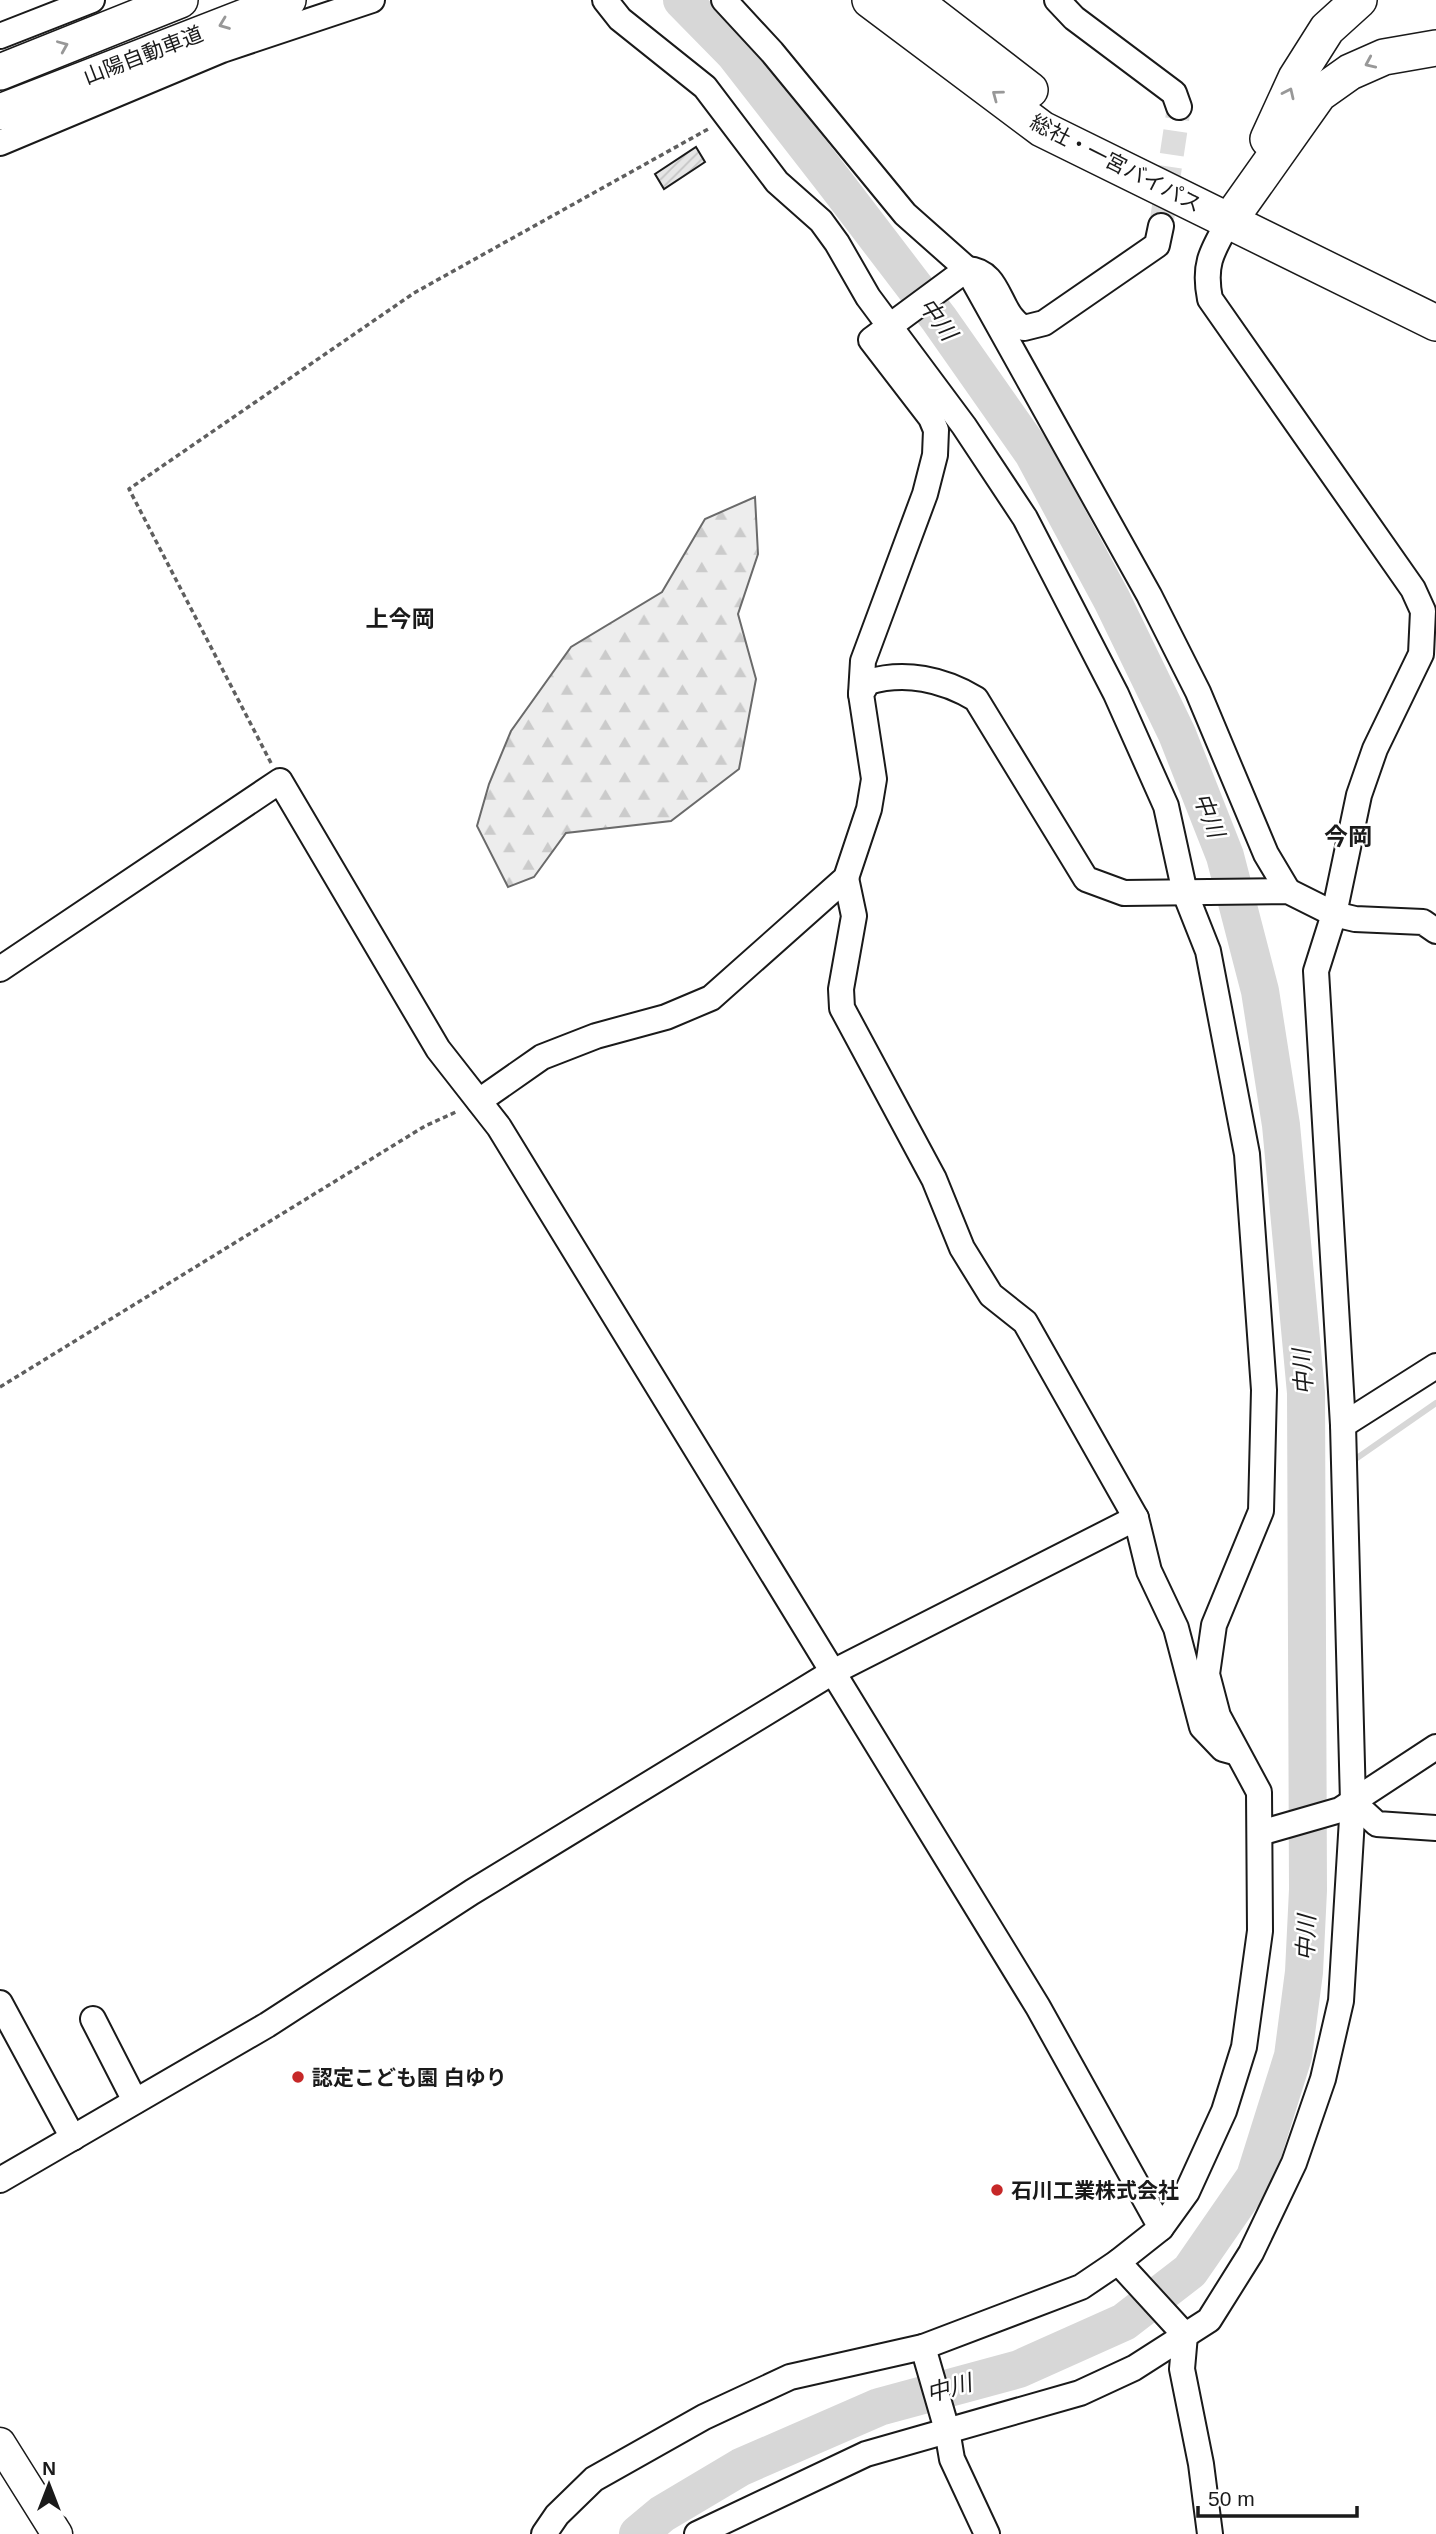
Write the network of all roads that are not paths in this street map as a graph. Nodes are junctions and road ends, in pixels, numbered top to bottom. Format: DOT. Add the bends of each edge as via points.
graph roads {
  1 [pos="92,0"];
  2 [pos="180,0"];
  3 [pos="288,0"];
  4 [pos="372,0"];
  5 [pos="605,0"];
  6 [pos="724,0"];
  7 [pos="870,0"];
  8 [pos="913,0"];
  9 [pos="1057,0"];
  10 [pos="1359,0"];
  11 [pos="0,36"];
  12 [pos="1436,48"];
  13 [pos="0,72"];
  14 [pos="1179,107"];
  15 [pos="0,112"];
  16 [pos="0,143"];
  17 [pos="1229,221"];
  18 [pos="1160,226"];
  19 [pos="962,272"];
  20 [pos="893,323"];
  21 [pos="1436,323"];
  22 [pos="1429,646"];
  23 [pos="861,694"];
  24 [pos="846,878"];
  25 [pos="1283,891"];
  26 [pos="1185,893"];
  27 [pos="1334,914"];
  28 [pos="1436,931"];
  29 [pos="0,969"];
  30 [pos="479,1101"];
  31 [pos="1436,1366"];
  32 [pos="1343,1425"];
  33 [pos="1136,1518"];
  34 [pos="831,1673"];
  35 [pos="1436,1747"];
  36 [pos="1238,1753"];
  37 [pos="1347,1806"];
  38 [pos="1436,1828"];
  39 [pos="1268,1831"];
  40 [pos="0,2003"];
  41 [pos="93,2019"];
  42 [pos="135,2101"];
  43 [pos="72,2138"];
  44 [pos="0,2180"];
  45 [pos="1160,2228"];
  46 [pos="1118,2262"];
  47 [pos="1185,2335"];
  48 [pos="923,2347"];
  49 [pos="947,2430"];
  50 [pos="0,2443"];
  51 [pos="57,2534"];
  52 [pos="544,2534"];
  53 [pos="697,2534"];
  54 [pos="987,2534"];
  55 [pos="1210,2534"];
  1 -- 11 [label="street"];
  13 -- 2 [label="highway, 山陽自動車道, one-way"];
  3 -- 15 [label="highway, 山陽自動車道, one-way"];
  4 -- 16 [label="street" via="222,50"];
  5 -- 20 [label="street" via="620,19 705,87 777,182 821,221"];
  6 -- 19 [label="street" via="905,214"];
  17 -- 7 [label="highway, 総社・一宮バイパス, one-way" via="1042,129"];
  8 -- 17 [label="highway, 総社・一宮バイパス" via="1054,108"];
  9 -- 14 [label="street" via="1074,18 1174,93"];
  17 -- 10 [label="highway, one-way" via="1296,78 1327,29"];
  12 -- 17 [label="highway, one-way" via="1384,57 1350,72 1319,94"];
  17 -- 21 [label="highway, 総社・一宮バイパス"];
  17 -- 22 [label="street" via="1210,254 1205,276 1210,299 1413,589 1423,611"];
  18 -- 19 [label="street" via="1157,245 1033,327 1015,323 981,270"];
  19 -- 20 [label="street"];
  19 -- 25 [label="street" via="1149,595 1199,692"];
  20 -- 23 [label="street" via="872,340 931,418 936,454 863,661"];
  20 -- 26 [label="street" via="1025,518 1116,694 1166,806"];
  22 -- 27 [label="street" via="1375,749 1348,835"];
  23 -- 24 [label="street" via="874,779"];
  23 -- 26 [label="street" via="868,682 890,675 955,686 976,699 1086,879 1124,893"];
  24 -- 30 [label="street" via="711,998 542,1057"];
  24 -- 33 [label="street" via="854,916 842,1008 934,1179 962,1248 991,1295 1025,1322"];
  25 -- 26 [label="street"];
  25 -- 27 [label="street"];
  26 -- 36 [label="street" via="1208,951 1247,1154 1264,1390 1261,1511 1214,1625 1207,1674 1218,1716"];
  27 -- 28 [label="street" via="1423,922"];
  27 -- 32 [label="street" via="1316,971"];
  29 -- 30 [label="street" via="280,781 438,1049"];
  30 -- 34 [label="street"];
  31 -- 32 [label="street"];
  32 -- 37 [label="street"];
  33 -- 34 [label="street"];
  33 -- 36 [label="street" via="1149,1571 1176,1628 1202,1727 1223,1749"];
  34 -- 42 [label="street" via="472,1892 267,2025"];
  34 -- 45 [label="street" via="1038,2007"];
  35 -- 37 [label="street"];
  36 -- 39 [label="street" via="1259,1791"];
  37 -- 38 [label="street" via="1377,1824"];
  37 -- 39 [label="street"];
  37 -- 47 [label="street" via="1341,2001 1323,2079 1294,2163 1251,2253 1209,2320"];
  39 -- 45 [label="street" via="1244,2047 1224,2111 1187,2192"];
  40 -- 43 [label="street"];
  41 -- 42 [label="street"];
  42 -- 43 [label="street"];
  43 -- 44 [label="street"];
  45 -- 46 [label="street"];
  46 -- 47 [label="street"];
  46 -- 48 [label="street" via="1081,2287"];
  47 -- 49 [label="street" via="1135,2368 1080,2393"];
  47 -- 55 [label="street" via="1182,2369"];
  48 -- 49 [label="street"];
  48 -- 52 [label="street" via="790,2377 704,2417 594,2479"];
  49 -- 53 [label="street" via="866,2454"];
  49 -- 54 [label="street" via="951,2459"];
  50 -- 51 [label="main road"];
}
